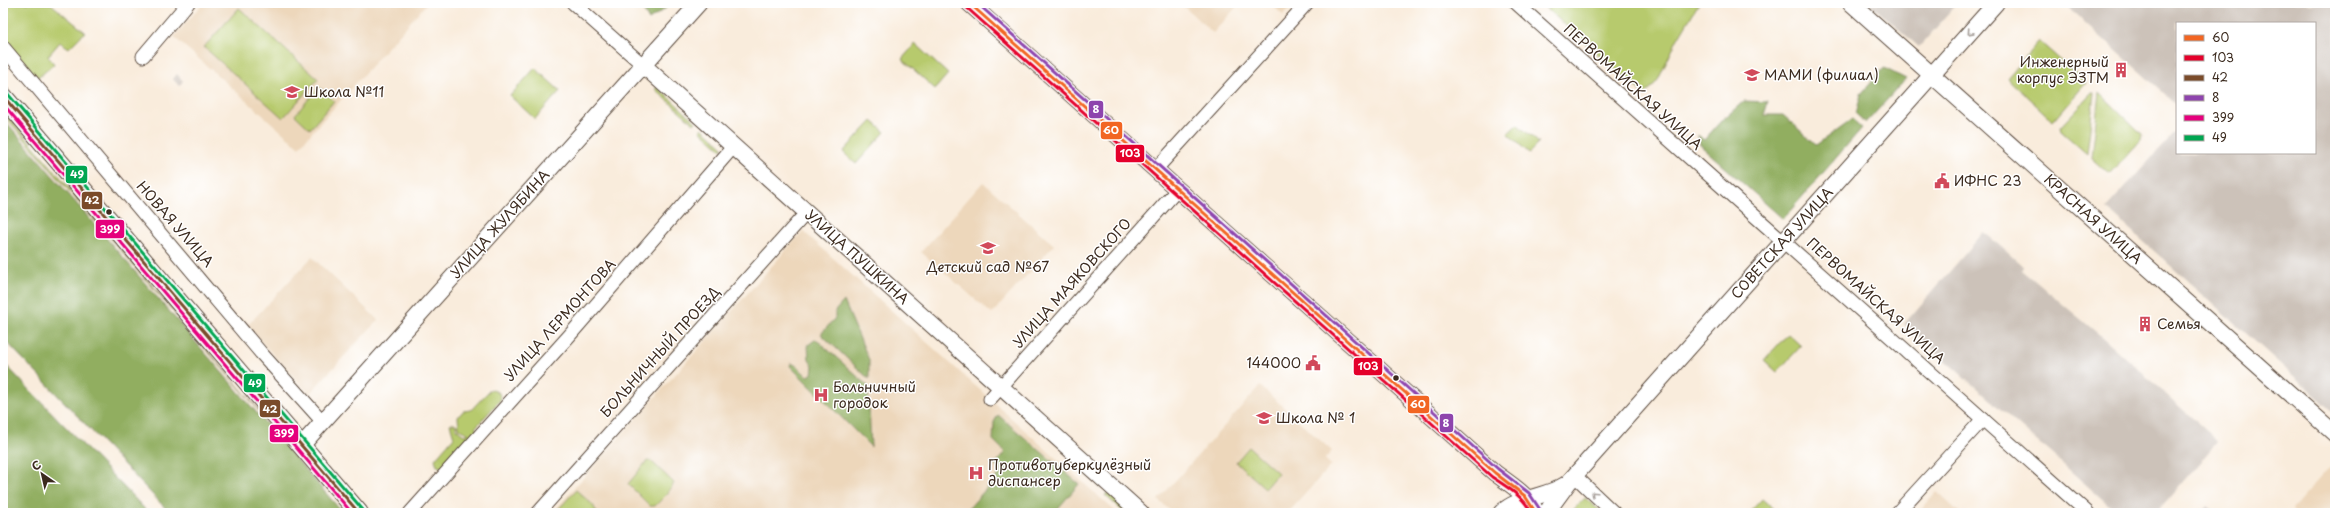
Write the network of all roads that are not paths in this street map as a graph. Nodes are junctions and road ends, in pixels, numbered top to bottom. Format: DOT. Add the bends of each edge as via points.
graph roads {
  1 [pos="188,3"];
  2 [pos="572,3"];
  3 [pos="699,3"];
  4 [pos="969,3"];
  5 [pos="1307,3"];
  6 [pos="1516,3"];
  7 [pos="1851,3"];
  8 [pos="1996,3"];
  9 [pos="3,47"];
  10 [pos="143,56"];
  11 [pos="643,65"];
  12 [pos="1931,75"];
  13 [pos="3,96"];
  14 [pos="733,147"];
  15 [pos="1156,169"];
  16 [pos="1178,189"];
  17 [pos="807,212"];
  18 [pos="1784,242"];
  19 [pos="1001,386"];
  20 [pos="990,399"];
  21 [pos="1983,419"];
  22 [pos="323,422"];
  23 [pos="2335,434"];
  24 [pos="301,446"];
  25 [pos="1495,473"];
  26 [pos="1571,479"];
  27 [pos="1527,499"];
  28 [pos="359,513"];
  29 [pos="410,513"];
  30 [pos="538,513"];
  31 [pos="1141,513"];
  32 [pos="1501,513"];
  33 [pos="1536,513"];
  34 [pos="1546,513"];
  35 [pos="1614,513"];
  36 [pos="1897,513"];
  37 [pos="2088,513"];
  1 -- 10 [label="street"];
  2 -- 11 [label="street, УЛИЦА ПУШКИНА"];
  3 -- 11 [label="main road, УЛИЦА ЖУЛЯБИНА"];
  4 -- 15 [label="main road"];
  5 -- 15 [label="street"];
  6 -- 18 [label="street, ПЕРВОМАЙСКАЯ УЛИЦА"];
  7 -- 12 [label="main road, КРАСНАЯ УЛИЦА"];
  8 -- 12 [label="main road, СОВЕТСКАЯ УЛИЦА, one-way"];
  9 -- 22 [label="street, НОВАЯ УЛИЦА" via="261,353"];
  11 -- 14 [label="main road, УЛИЦА ПУШКИНА"];
  11 -- 22 [label="main road, УЛИЦА ЖУЛЯБИНА"];
  12 -- 18 [label="main road, СОВЕТСКАЯ УЛИЦА"];
  12 -- 23 [label="main road, КРАСНАЯ УЛИЦА"];
  13 -- 24 [label="highway"];
  14 -- 17 [label="main road, УЛИЦА ПУШКИНА"];
  14 -- 29 [label="street, УЛИЦА ЛЕРМОНТОВА" via="569,336"];
  15 -- 16 [label="main road"];
  16 -- 19 [label="street, УЛИЦА МАЯКОВСКОГО"];
  16 -- 25 [label="main road"];
  17 -- 19 [label="main road, УЛИЦА ПУШКИНА"];
  17 -- 30 [label="street, БОЛЬНИЧНЫЙ ПРОЕЗД"];
  18 -- 21 [label="street, ПЕРВОМАЙСКАЯ УЛИЦА"];
  18 -- 26 [label="main road, СОВЕТСКАЯ УЛИЦА"];
  19 -- 20 [label="street, УЛИЦА МАЯКОВСКОГО"];
  19 -- 31 [label="main road, УЛИЦА ПУШКИНА"];
  21 -- 36 [label="street"];
  21 -- 37 [label="street, ПЕРВОМАЙСКАЯ УЛИЦА"];
  22 -- 24 [label="main road, УЛИЦА ЖУЛЯБИНА"];
  24 -- 28 [label="highway"];
  25 -- 27 [label="main road"];
  25 -- 32 [label="main road" via="1504,497"];
  26 -- 27 [label="main road, СОВЕТСКАЯ УЛИЦА" via="1550,493"];
  26 -- 34 [label="main road, СОВЕТСКАЯ УЛИЦА"];
  35 -- 26 [label="street, one-way"];
  27 -- 32 [label="main road, СОВЕТСКАЯ УЛИЦА" via="1512,504"];
  27 -- 33 [label="main road" via="1534,505"];
}
